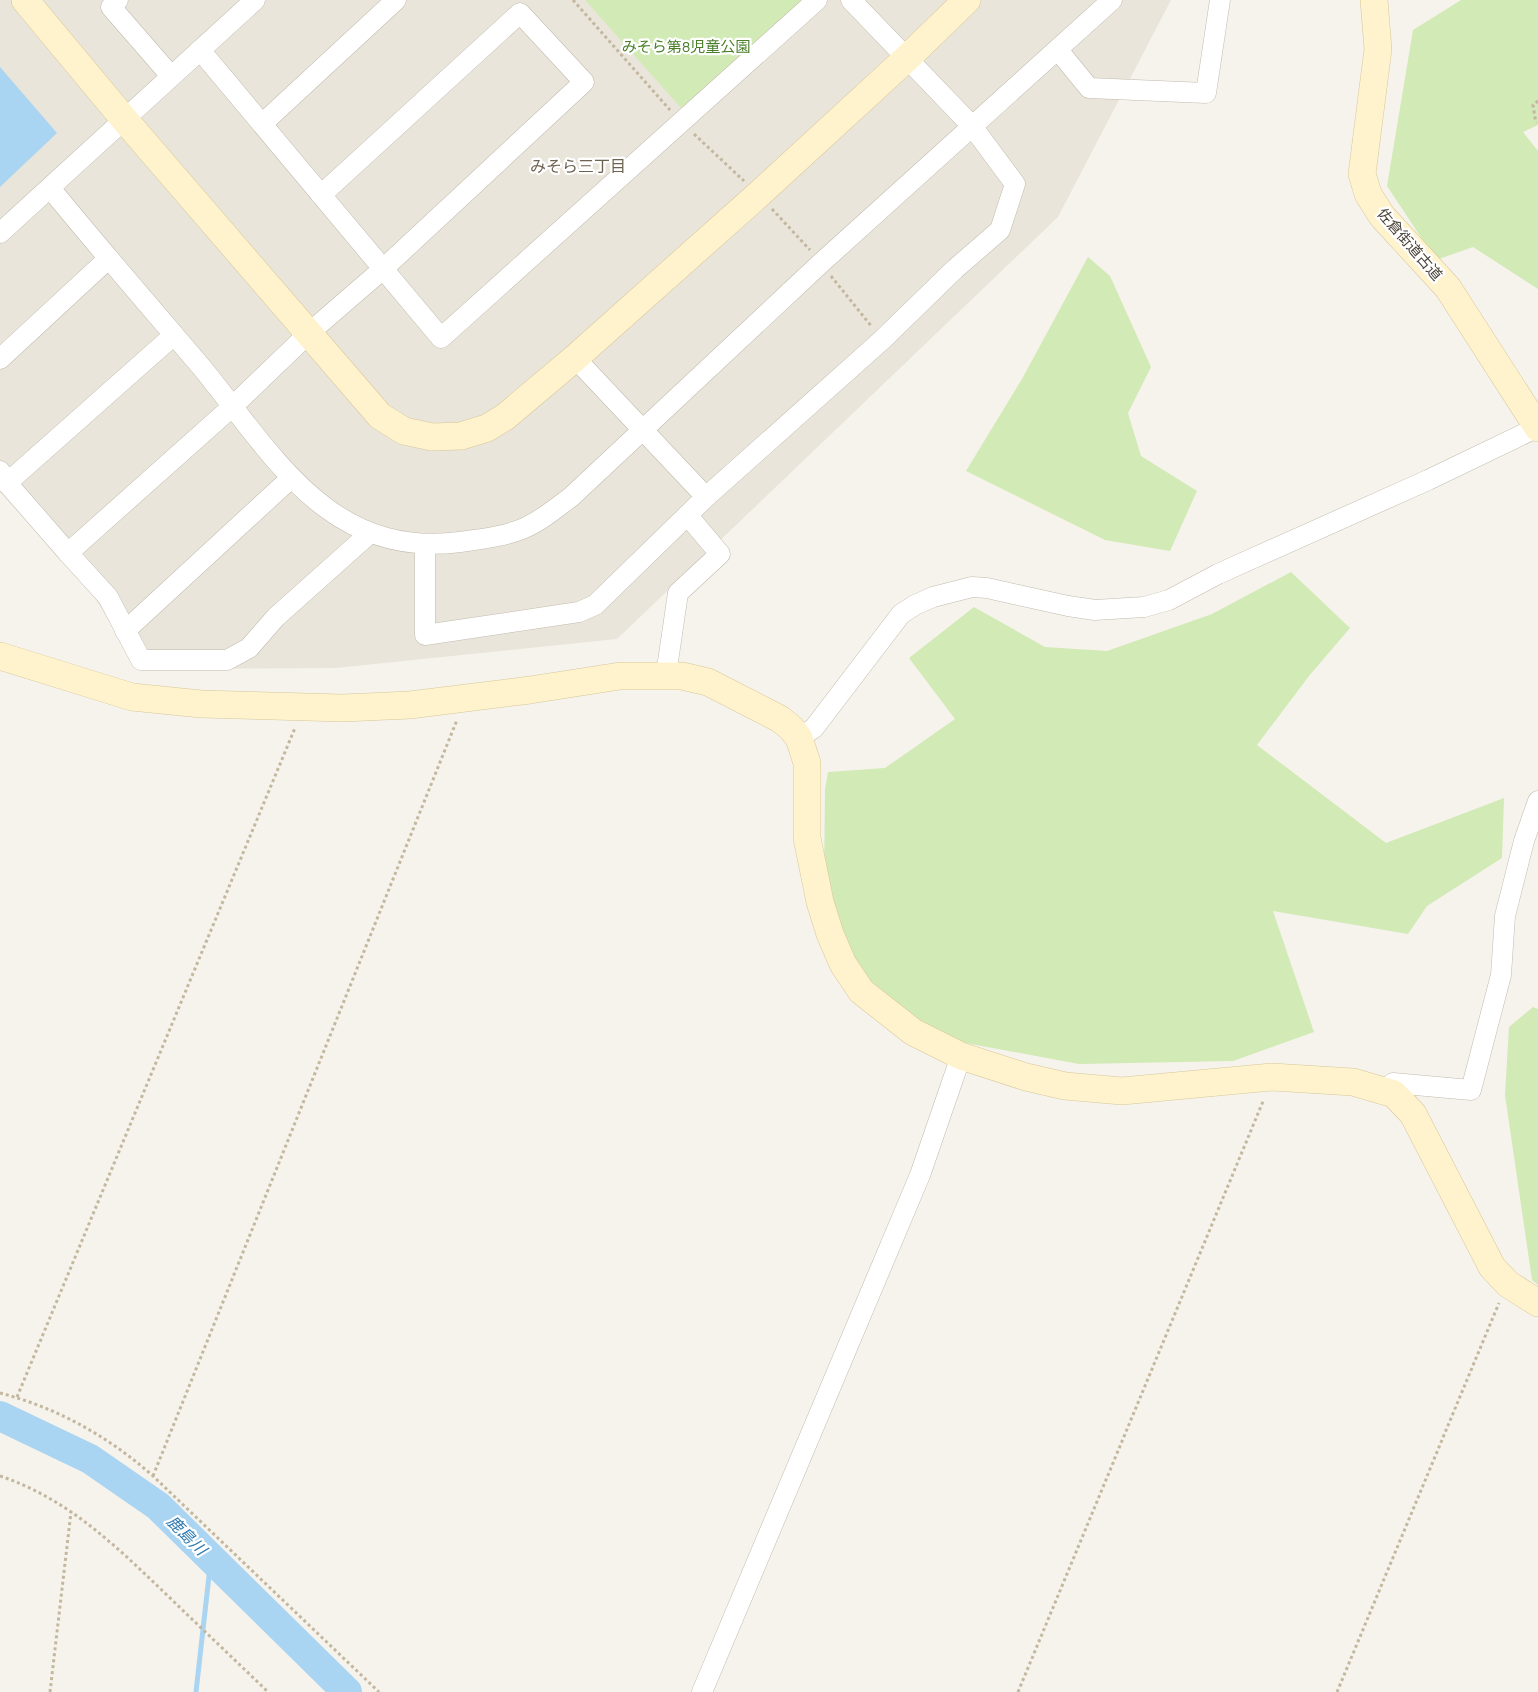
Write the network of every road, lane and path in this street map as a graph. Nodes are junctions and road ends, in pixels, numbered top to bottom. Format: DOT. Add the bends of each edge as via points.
graph roads {
  1 [pos="25,0"];
  2 [pos="118,0"];
  3 [pos="255,0"];
  4 [pos="396,0"];
  5 [pos="573,0"];
  6 [pos="817,0"];
  7 [pos="851,0"];
  8 [pos="967,0"];
  9 [pos="1112,0"];
  10 [pos="1220,0"];
  11 [pos="1374,0"];
  12 [pos="200,50"];
  13 [pos="1058,50"];
  14 [pos="906,59"];
  15 [pos="171,76"];
  16 [pos="1538,101"];
  17 [pos="124,119"];
  18 [pos="1538,122"];
  19 [pos="681,123"];
  20 [pos="262,124"];
  21 [pos="972,126"];
  22 [pos="50,188"];
  23 [pos="759,194"];
  24 [pos="321,195"];
  25 [pos="0,233"];
  26 [pos="108,259"];
  27 [pos="821,263"];
  28 [pos="383,268"];
  29 [pos="309,333"];
  30 [pos="174,335"];
  31 [pos="882,340"];
  32 [pos="575,358"];
  33 [pos="0,359"];
  34 [pos="233,406"];
  35 [pos="1537,428"];
  36 [pos="642,431"];
  37 [pos="4,477"];
  38 [pos="291,478"];
  39 [pos="706,497"];
  40 [pos="688,516"];
  41 [pos="369,534"];
  42 [pos="425,545"];
  43 [pos="68,553"];
  44 [pos="125,631"];
  45 [pos="0,656"];
  46 [pos="666,675"];
  47 [pos="465,699"];
  48 [pos="304,707"];
  49 [pos="799,738"];
  50 [pos="1538,801"];
  51 [pos="961,1056"];
  52 [pos="1272,1077"];
  53 [pos="1383,1090"];
  54 [pos="1508,1284"];
  55 [pos="1538,1303"];
  56 [pos="0,1392"];
  57 [pos="17,1397"];
  58 [pos="0,1476"];
  59 [pos="153,1476"];
  60 [pos="71,1511"];
  61 [pos="50,1692"];
  62 [pos="268,1692"];
  63 [pos="379,1692"];
  64 [pos="702,1692"];
  65 [pos="1018,1692"];
  66 [pos="1337,1692"];
  1 -- 17 [label="street"];
  2 -- 15 [label="street" via="111,7"];
  3 -- 12 [label="street"];
  4 -- 20 [label="street"];
  5 -- 19 [label="path"];
  6 -- 19 [label="street"];
  7 -- 14 [label="street"];
  8 -- 14 [label="street"];
  9 -- 13 [label="street"];
  10 -- 13 [label="street" via="1206,93 1089,88"];
  11 -- 35 [label="street, 佐倉街道古道" via="1377,60 1362,174 1368,194 1382,216 1448,288"];
  12 -- 15 [label="street"];
  12 -- 20 [label="street"];
  13 -- 21 [label="street"];
  14 -- 21 [label="street"];
  14 -- 23 [label="street"];
  15 -- 17 [label="street"];
  16 -- 18 [label="path" via="1533,105"];
  17 -- 22 [label="street"];
  17 -- 29 [label="street"];
  19 -- 23 [label="path"];
  19 -- 28 [label="street" via="441,338"];
  20 -- 24 [label="street"];
  21 -- 27 [label="street"];
  21 -- 31 [label="street" via="1015,184 1000,230"];
  22 -- 25 [label="street"];
  22 -- 26 [label="street"];
  23 -- 27 [label="path"];
  23 -- 32 [label="street"];
  24 -- 28 [label="street"];
  24 -- 28 [label="street" via="520,13 584,82"];
  26 -- 30 [label="street"];
  26 -- 33 [label="street"];
  27 -- 31 [label="path"];
  27 -- 36 [label="street"];
  28 -- 29 [label="street"];
  29 -- 32 [label="street" via="380,416 404,430 432,436 462,436 487,428"];
  29 -- 34 [label="street"];
  30 -- 34 [label="street"];
  30 -- 37 [label="street"];
  31 -- 39 [label="street"];
  32 -- 36 [label="street"];
  34 -- 38 [label="street"];
  34 -- 43 [label="street"];
  35 -- 49 [label="street" via="1169,600 1144,607 1095,610 972,587 915,605 901,614 814,728"];
  36 -- 39 [label="street"];
  36 -- 42 [label="street" via="572,497 524,529 503,536"];
  37 -- 43 [label="street"];
  38 -- 41 [label="street" via="337,516"];
  38 -- 44 [label="street"];
  39 -- 40 [label="street"];
  40 -- 42 [label="street" via="595,605 579,612 425,635"];
  40 -- 46 [label="street" via="720,555 678,593"];
  41 -- 42 [label="street"];
  41 -- 44 [label="street" via="276,617 249,648 227,660 141,660"];
  43 -- 44 [label="street" via="108,597"];
  45 -- 48 [label="street" via="132,698"];
  46 -- 47 [label="street" via="620,676"];
  46 -- 49 [label="street" via="708,682 780,719"];
  47 -- 48 [label="street" via="410,705"];
  47 -- 59 [label="path"];
  48 -- 57 [label="path"];
  49 -- 51 [label="street" via="807,763 807,838 820,903 843,964 861,991 886,1011 913,1032"];
  50 -- 53 [label="street" via="1505,916 1501,975 1471,1090 1393,1083"];
  51 -- 52 [label="street" via="1065,1086 1122,1091"];
  51 -- 64 [label="street" via="920,1175"];
  52 -- 53 [label="street" via="1353,1082"];
  52 -- 65 [label="path"];
  53 -- 54 [label="street" via="1394,1094 1413,1114 1492,1267"];
  54 -- 55 [label="street"];
  54 -- 66 [label="path"];
  56 -- 57 [label="path"];
  57 -- 59 [label="path" via="75,1421 127,1453"];
  58 -- 60 [label="path"];
  59 -- 63 [label="path"];
  60 -- 61 [label="path"];
  60 -- 62 [label="path" via="116,1545"];
}
